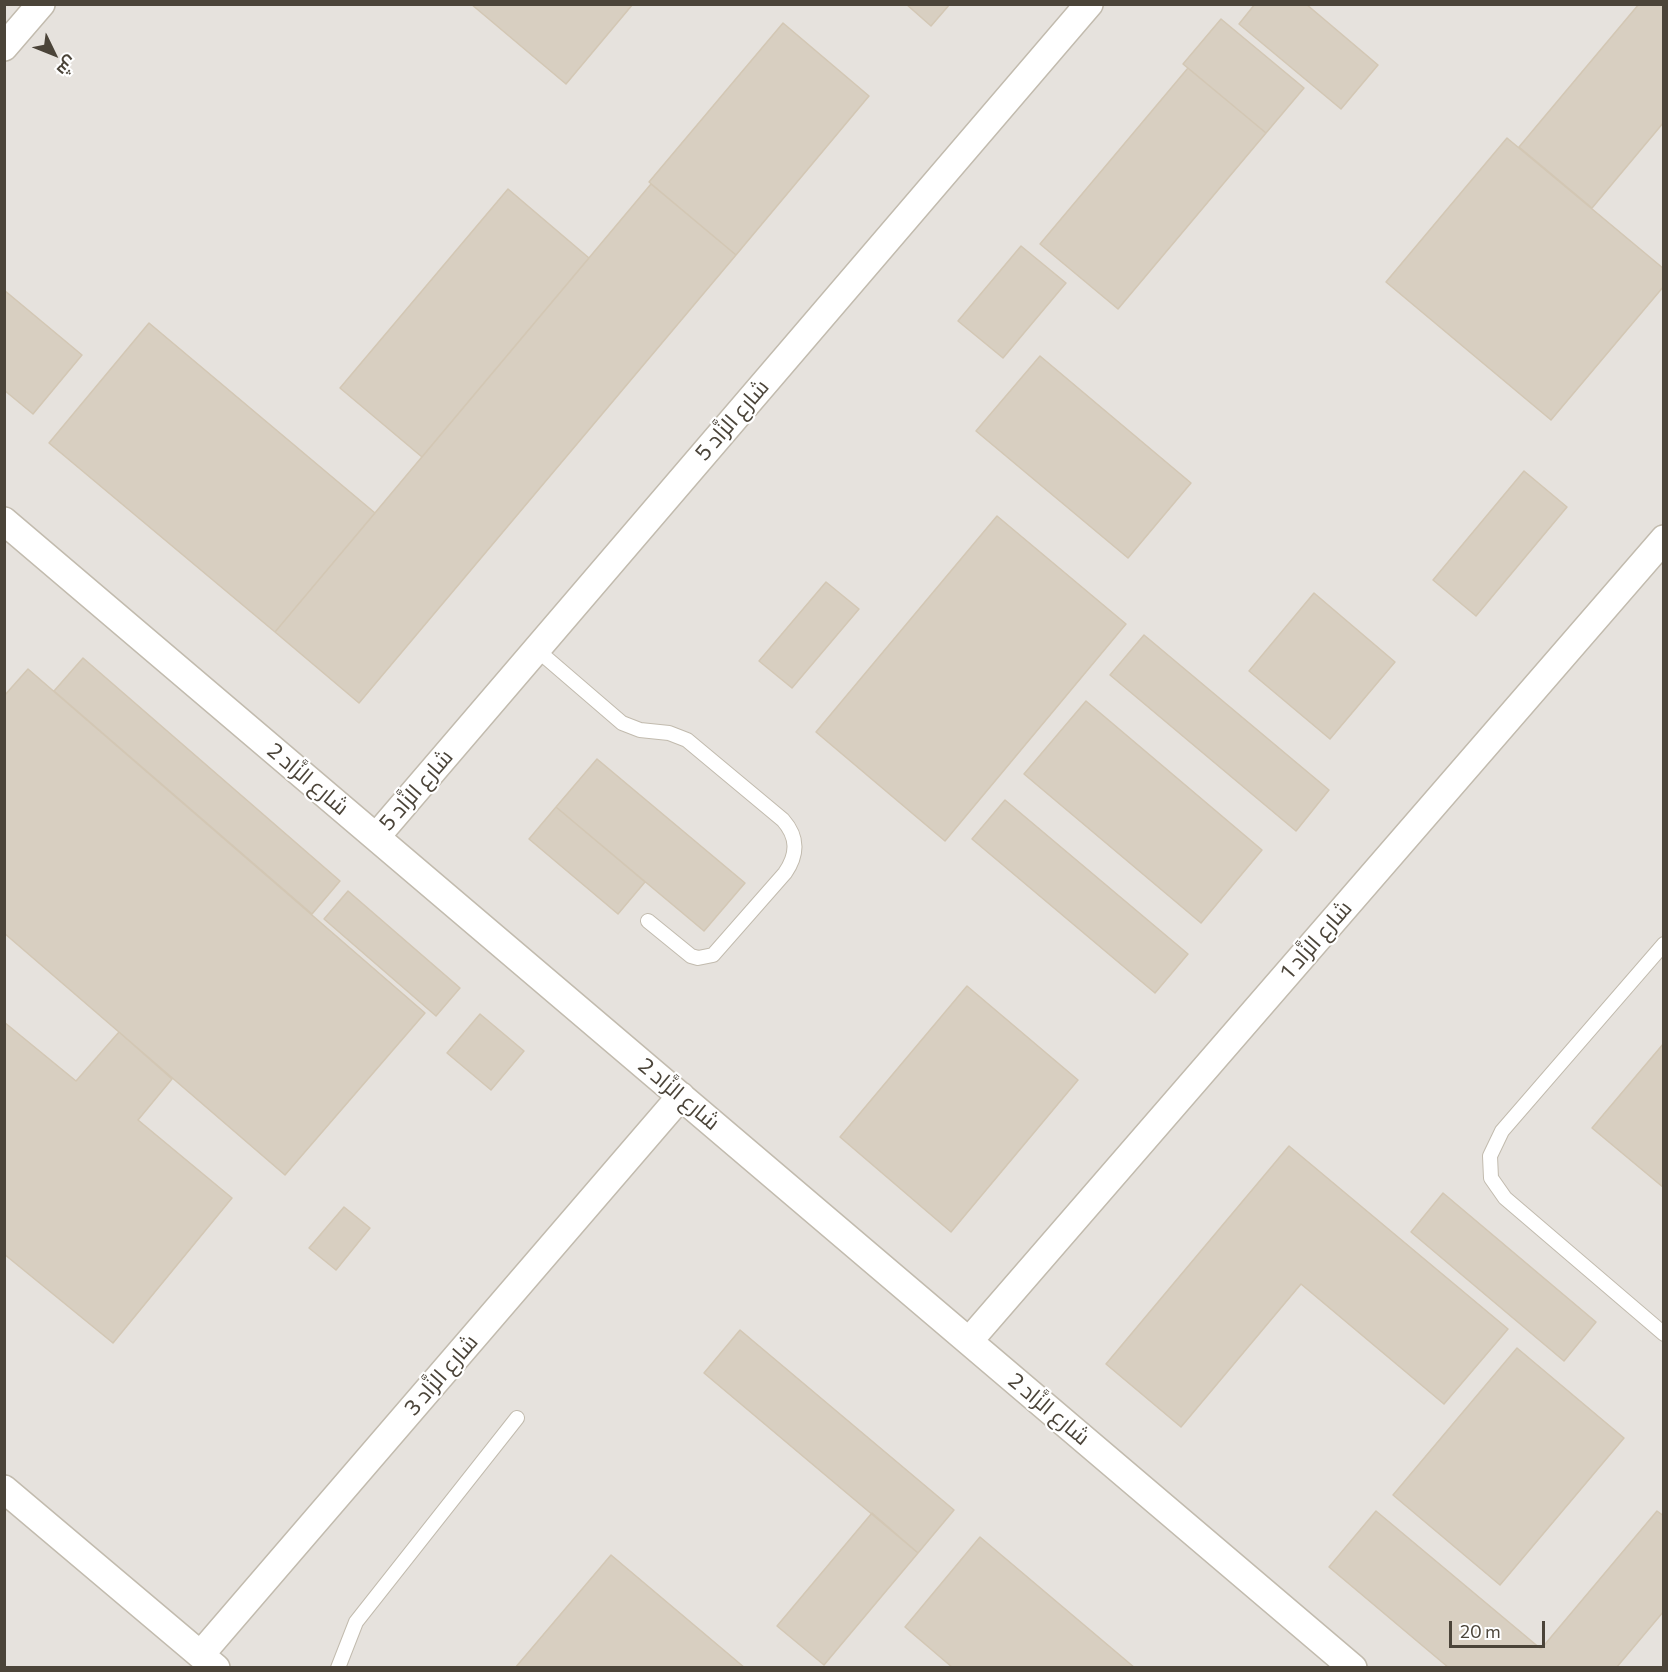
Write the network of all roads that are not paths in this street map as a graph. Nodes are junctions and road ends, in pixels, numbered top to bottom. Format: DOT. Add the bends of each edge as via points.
graph roads {
  1 [pos="41,4"];
  2 [pos="1089,4"];
  3 [pos="4,47"];
  4 [pos="4,521"];
  5 [pos="1664,539"];
  6 [pos="536,649"];
  7 [pos="376,837"];
  8 [pos="648,921"];
  9 [pos="1664,944"];
  10 [pos="681,1096"];
  11 [pos="1664,1334"];
  12 [pos="969,1341"];
  13 [pos="517,1418"];
  14 [pos="4,1490"];
  15 [pos="209,1661"];
  16 [pos="338,1668"];
  17 [pos="1353,1668"];
  1 -- 3 [label="street"];
  2 -- 6 [label="street, شارع الزَّاد 5"];
  4 -- 7 [label="street, شارع الزَّاد 2"];
  5 -- 12 [label="street, شارع الزَّاد 1"];
  6 -- 7 [label="street, شارع الزَّاد 5"];
  6 -- 8 [label="lane" via="622,723 640,730 669,733 696,746 790,829 795,852 792,863 713,955 691,956"];
  7 -- 10 [label="street, شارع الزَّاد 2"];
  9 -- 11 [label="lane" via="1502,1131 1490,1156 1491,1178 1505,1198"];
  10 -- 12 [label="street, شارع الزَّاد 2"];
  10 -- 15 [label="street, شارع الزَّاد 3"];
  12 -- 17 [label="street, شارع الزَّاد 2"];
  13 -- 16 [label="lane" via="356,1622"];
  14 -- 15 [label="street"];
}
